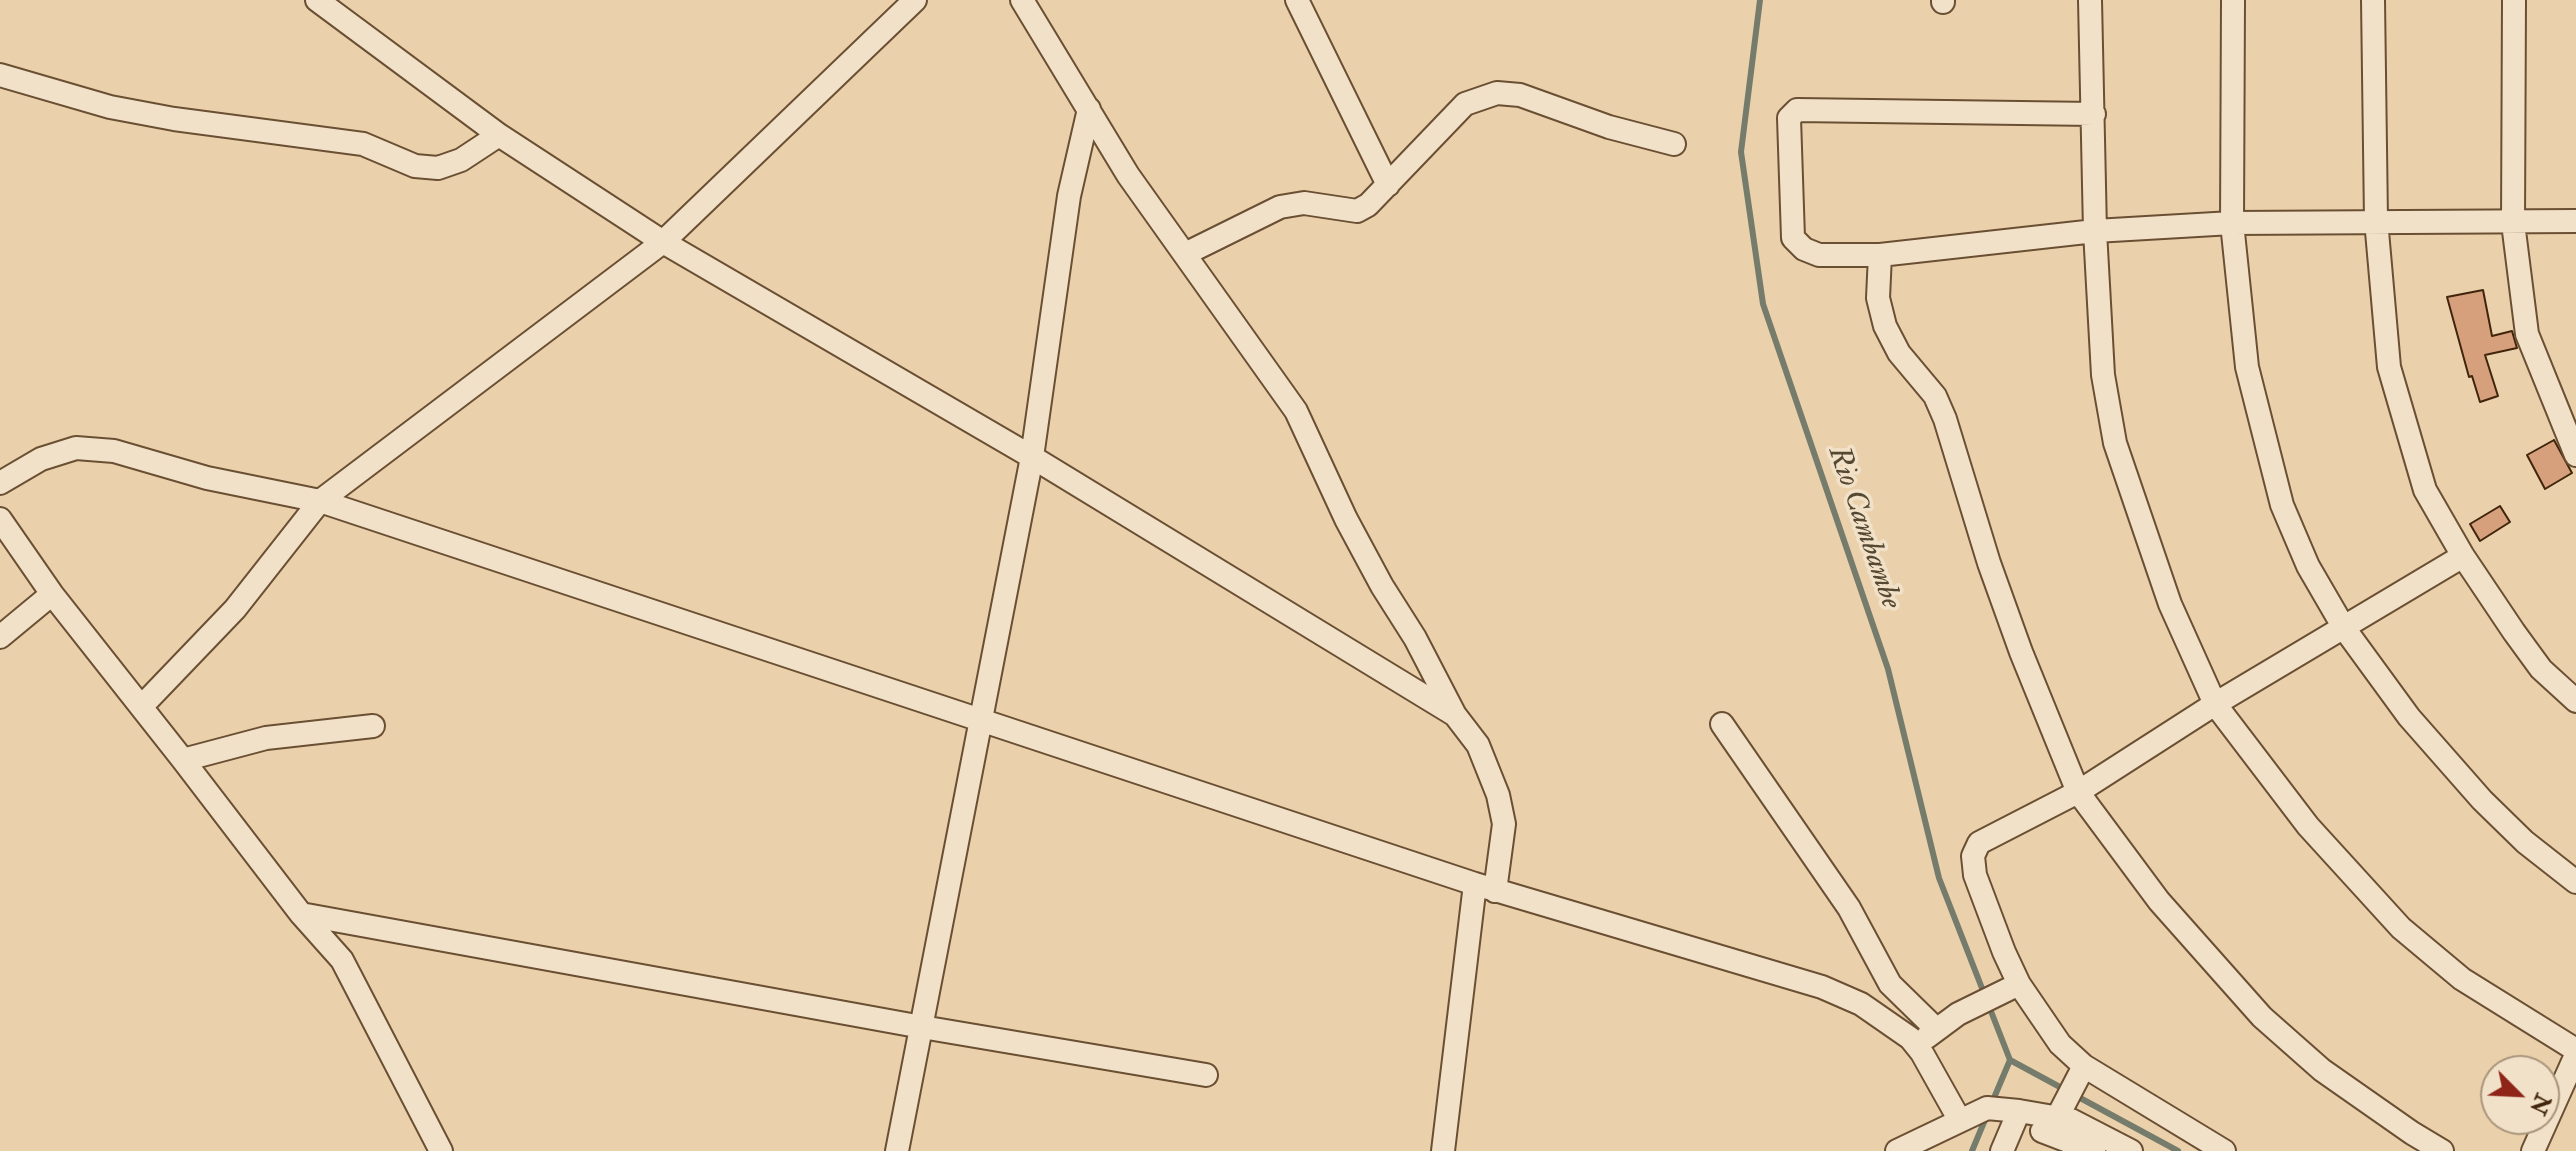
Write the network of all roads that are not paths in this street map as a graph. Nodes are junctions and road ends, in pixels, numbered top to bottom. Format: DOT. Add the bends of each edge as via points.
graph roads {
  1 [pos="317,0"];
  2 [pos="1022,0"];
  3 [pos="1297,0"];
  4 [pos="2090,0"];
  5 [pos="2233,0"];
  6 [pos="2373,0"];
  7 [pos="2514,0"];
  8 [pos="902,4"];
  9 [pos="0,75"];
  10 [pos="1089,109"];
  11 [pos="2094,114"];
  12 [pos="499,135"];
  13 [pos="1674,144"];
  14 [pos="1388,185"];
  15 [pos="2376,220"];
  16 [pos="2576,221"];
  17 [pos="2232,223"];
  18 [pos="2513,223"];
  19 [pos="2095,231"];
  20 [pos="663,242"];
  21 [pos="1185,254"];
  22 [pos="1880,255"];
  23 [pos="2576,455"];
  24 [pos="1032,457"];
  25 [pos="0,483"];
  26 [pos="320,501"];
  27 [pos="0,519"];
  28 [pos="2463,556"];
  29 [pos="52,594"];
  30 [pos="2344,628"];
  31 [pos="0,637"];
  32 [pos="2576,701"];
  33 [pos="2215,704"];
  34 [pos="142,706"];
  35 [pos="1455,715"];
  36 [pos="980,721"];
  37 [pos="1722,724"];
  38 [pos="373,726"];
  39 [pos="183,760"];
  40 [pos="2078,792"];
  41 [pos="2576,882"];
  42 [pos="1485,887"];
  43 [pos="301,914"];
  44 [pos="2013,987"];
  45 [pos="922,1027"];
  46 [pos="1936,1029"];
  47 [pos="1917,1046"];
  48 [pos="2576,1053"];
  49 [pos="2081,1073"];
  50 [pos="1206,1075"];
  51 [pos="2019,1111"];
  52 [pos="1959,1119"];
  53 [pos="2050,1123"];
  54 [pos="439,1150"];
  55 [pos="897,1151"];
  56 [pos="1443,1151"];
  57 [pos="1897,1151"];
  58 [pos="2002,1151"];
  59 [pos="2094,1151"];
  60 [pos="2131,1151"];
  61 [pos="2224,1151"];
  62 [pos="2442,1151"];
  63 [pos="2533,1151"];
  1 -- 12 [label="street"];
  2 -- 10 [label="street"];
  3 -- 14 [label="street"];
  4 -- 11 [label="street"];
  5 -- 17 [label="street"];
  6 -- 15 [label="street"];
  7 -- 18 [label="street"];
  8 -- 20 [label="street"];
  9 -- 12 [label="street" via="110,107 363,144 415,166 438,168 461,160"];
  10 -- 21 [label="street"];
  10 -- 24 [label="street" via="1069,196"];
  11 -- 19 [label="street"];
  11 -- 22 [label="street" via="1794,112 1789,118 1793,238 1819,255"];
  12 -- 20 [label="street"];
  13 -- 14 [label="street" via="1520,95 1497,93 1465,104"];
  14 -- 21 [label="street" via="1357,211 1304,203 1280,207"];
  15 -- 17 [label="street"];
  15 -- 18 [label="street"];
  15 -- 28 [label="street" via="2389,367 2425,490"];
  16 -- 18 [label="street"];
  17 -- 19 [label="street"];
  17 -- 30 [label="street" via="2247,367 2282,505 2308,566"];
  18 -- 23 [label="street" via="2527,334"];
  19 -- 22 [label="street"];
  19 -- 33 [label="street" via="2103,375 2115,443 2170,604"];
  20 -- 24 [label="street"];
  20 -- 26 [label="street"];
  21 -- 35 [label="street" via="1296,411 1346,519"];
  22 -- 40 [label="street" via="1878,298 1885,326 1899,353 1935,396 1945,419 1989,563"];
  24 -- 35 [label="street"];
  24 -- 36 [label="street"];
  25 -- 26 [label="street" via="41,459 76,448 114,451 207,478"];
  26 -- 34 [label="street" via="235,609"];
  26 -- 36 [label="street"];
  27 -- 29 [label="street"];
  28 -- 30 [label="street"];
  28 -- 32 [label="street" via="2541,669"];
  29 -- 31 [label="street"];
  29 -- 34 [label="street"];
  30 -- 33 [label="street"];
  30 -- 41 [label="street" via="2409,717 2482,800"];
  33 -- 40 [label="street"];
  33 -- 48 [label="street" via="2308,826 2401,928 2462,979"];
  34 -- 39 [label="street"];
  35 -- 42 [label="street" via="1478,745 1504,824"];
  36 -- 42 [label="street"];
  36 -- 45 [label="street"];
  37 -- 46 [label="street" via="1849,908 1890,984"];
  38 -- 39 [label="street" via="266,738"];
  39 -- 43 [label="street"];
  40 -- 44 [label="street" via="1979,843 1973,856"];
  40 -- 62 [label="street" via="2159,901 2262,1017 2322,1070"];
  42 -- 47 [label="street" via="1822,987 1881,1016"];
  42 -- 56 [label="street"];
  43 -- 45 [label="street"];
  43 -- 54 [label="street" via="342,960"];
  44 -- 46 [label="street"];
  44 -- 49 [label="street"];
  45 -- 50 [label="street"];
  45 -- 55 [label="street"];
  46 -- 47 [label="street"];
  47 -- 52 [label="street"];
  48 -- 63 [label="street"];
  49 -- 53 [label="street"];
  49 -- 61 [label="street"];
  51 -- 52 [label="street" via="1987,1108"];
  51 -- 53 [label="street"];
  51 -- 58 [label="street"];
  52 -- 57 [label="street"];
  53 -- 59 [label="street"];
  53 -- 60 [label="street" via="2071,1120"];
}
